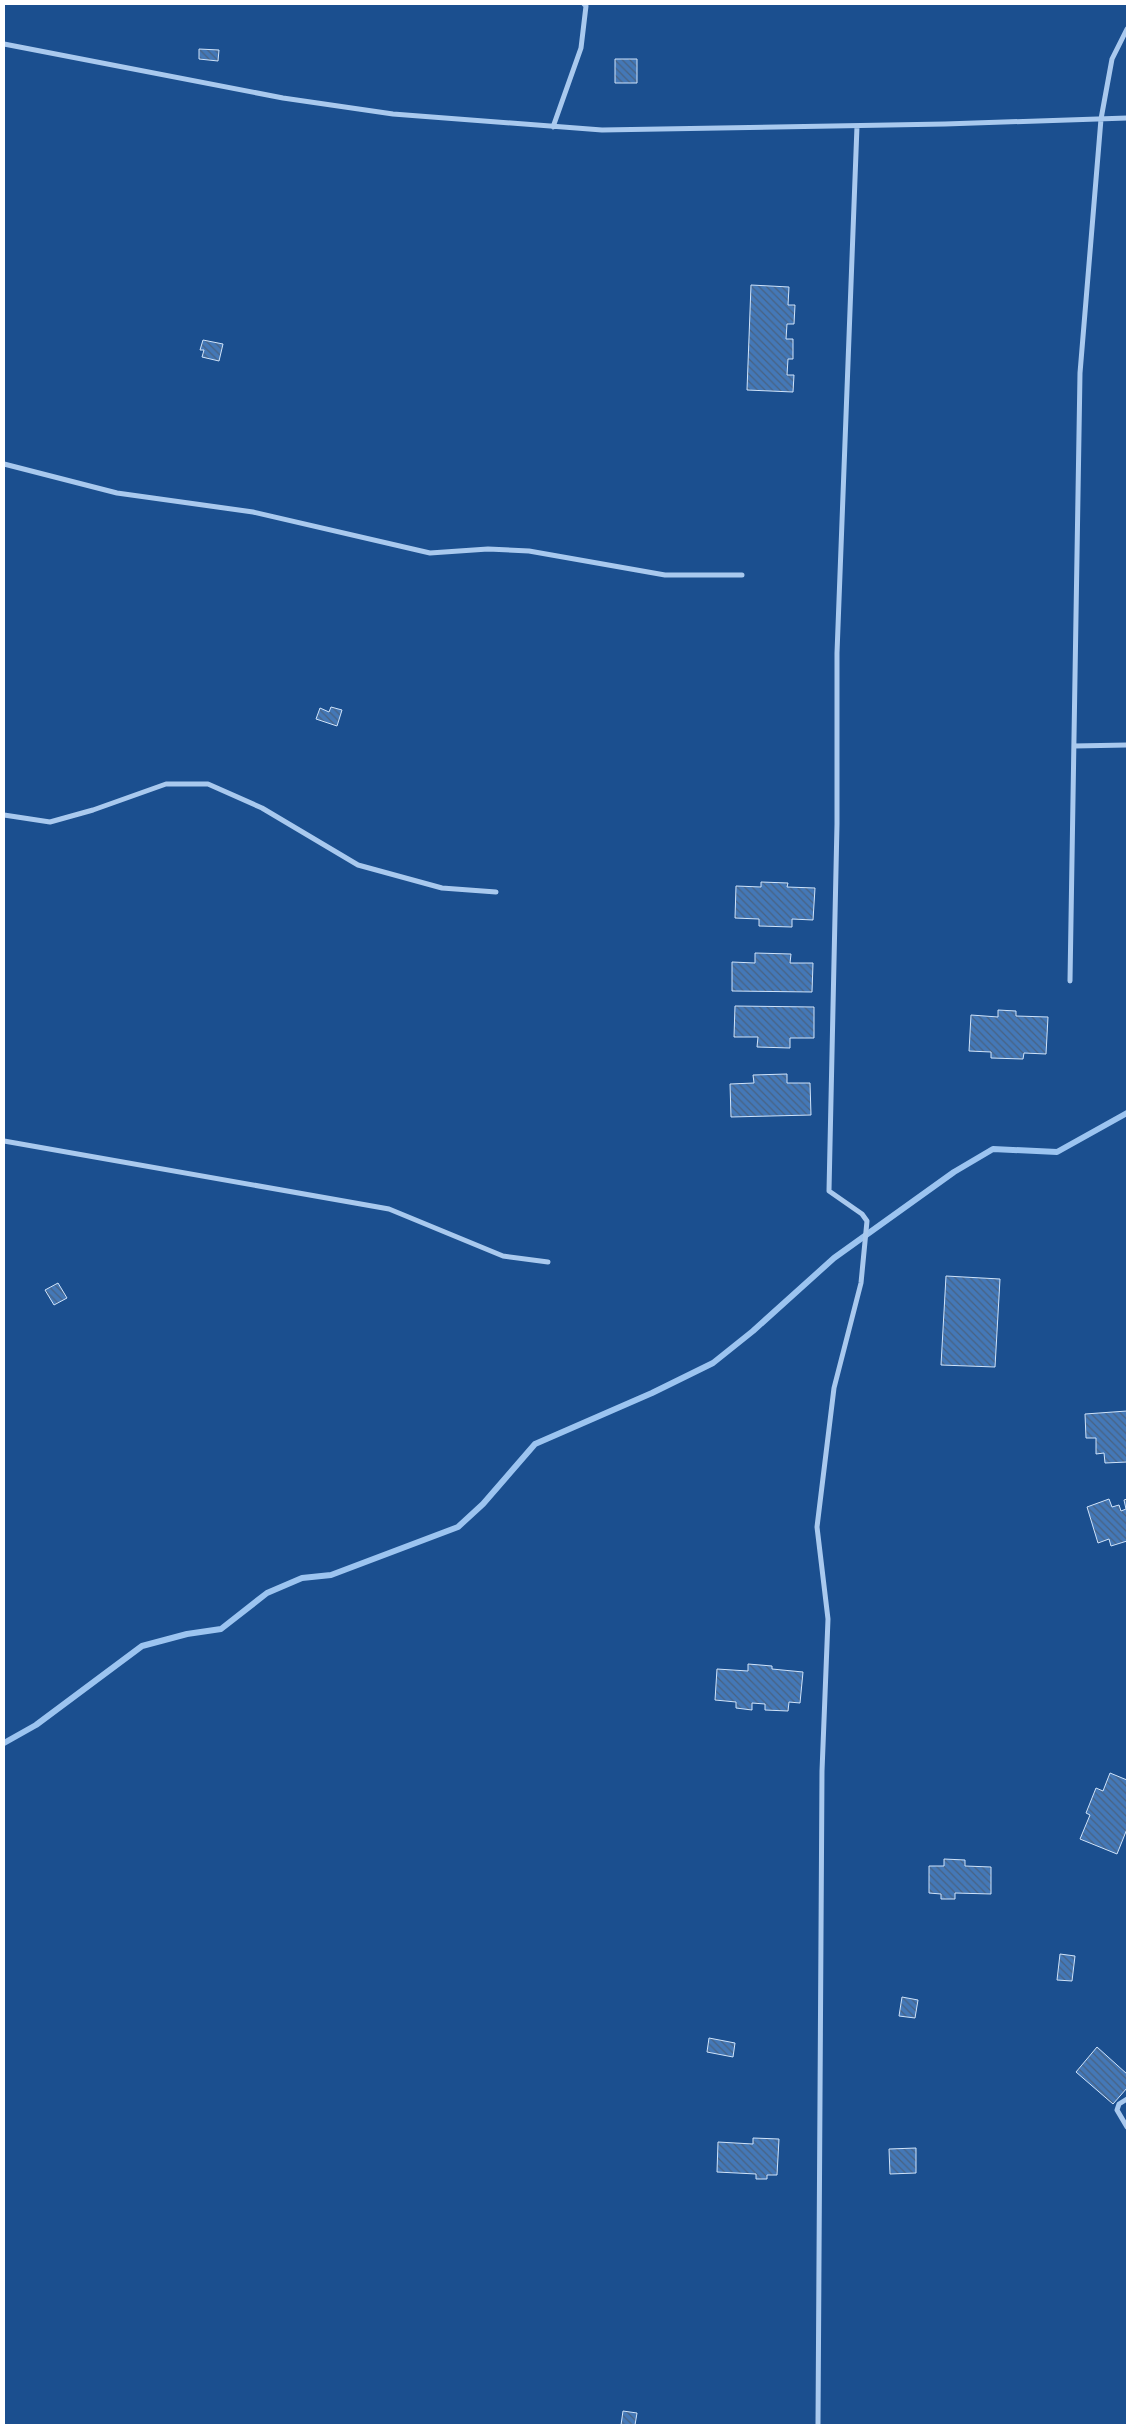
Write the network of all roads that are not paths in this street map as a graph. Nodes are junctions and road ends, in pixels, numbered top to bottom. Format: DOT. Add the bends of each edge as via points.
graph roads {
  1 [pos="584,4"];
  2 [pos="1127,29"];
  3 [pos="4,44"];
  4 [pos="1101,118"];
  5 [pos="1127,118"];
  6 [pos="857,126"];
  7 [pos="553,127"];
  8 [pos="4,464"];
  9 [pos="742,575"];
  10 [pos="1127,745"];
  11 [pos="1074,746"];
  12 [pos="4,815"];
  13 [pos="496,892"];
  14 [pos="1070,981"];
  15 [pos="4,1141"];
  16 [pos="548,1262"];
  17 [pos="1127,2098"];
  18 [pos="1127,2128"];
  19 [pos="818,2425"];
  1 -- 7 [label="street" via="581,48"];
  2 -- 4 [label="street" via="1112,59"];
  3 -- 7 [label="street" via="283,98 393,114"];
  4 -- 5 [label="street"];
  4 -- 6 [label="street"];
  4 -- 11 [label="street" via="1080,373"];
  6 -- 7 [label="street" via="602,130"];
  6 -- 19 [label="street" via="837,653 837,824 829,1191 862,1214 866,1221 860,1284 834,1388 817,1527 828,1619 822,1771"];
  8 -- 9 [label="street" via="116,493 253,512 430,553 488,549 529,551 665,575"];
  10 -- 11 [label="street"];
  11 -- 14 [label="street"];
  12 -- 13 [label="street" via="50,822 166,784 208,784 262,808 358,865 442,888"];
  15 -- 16 [label="street" via="389,1208 503,1256"];
  17 -- 18 [label="street" via="1117,2110"];
}
